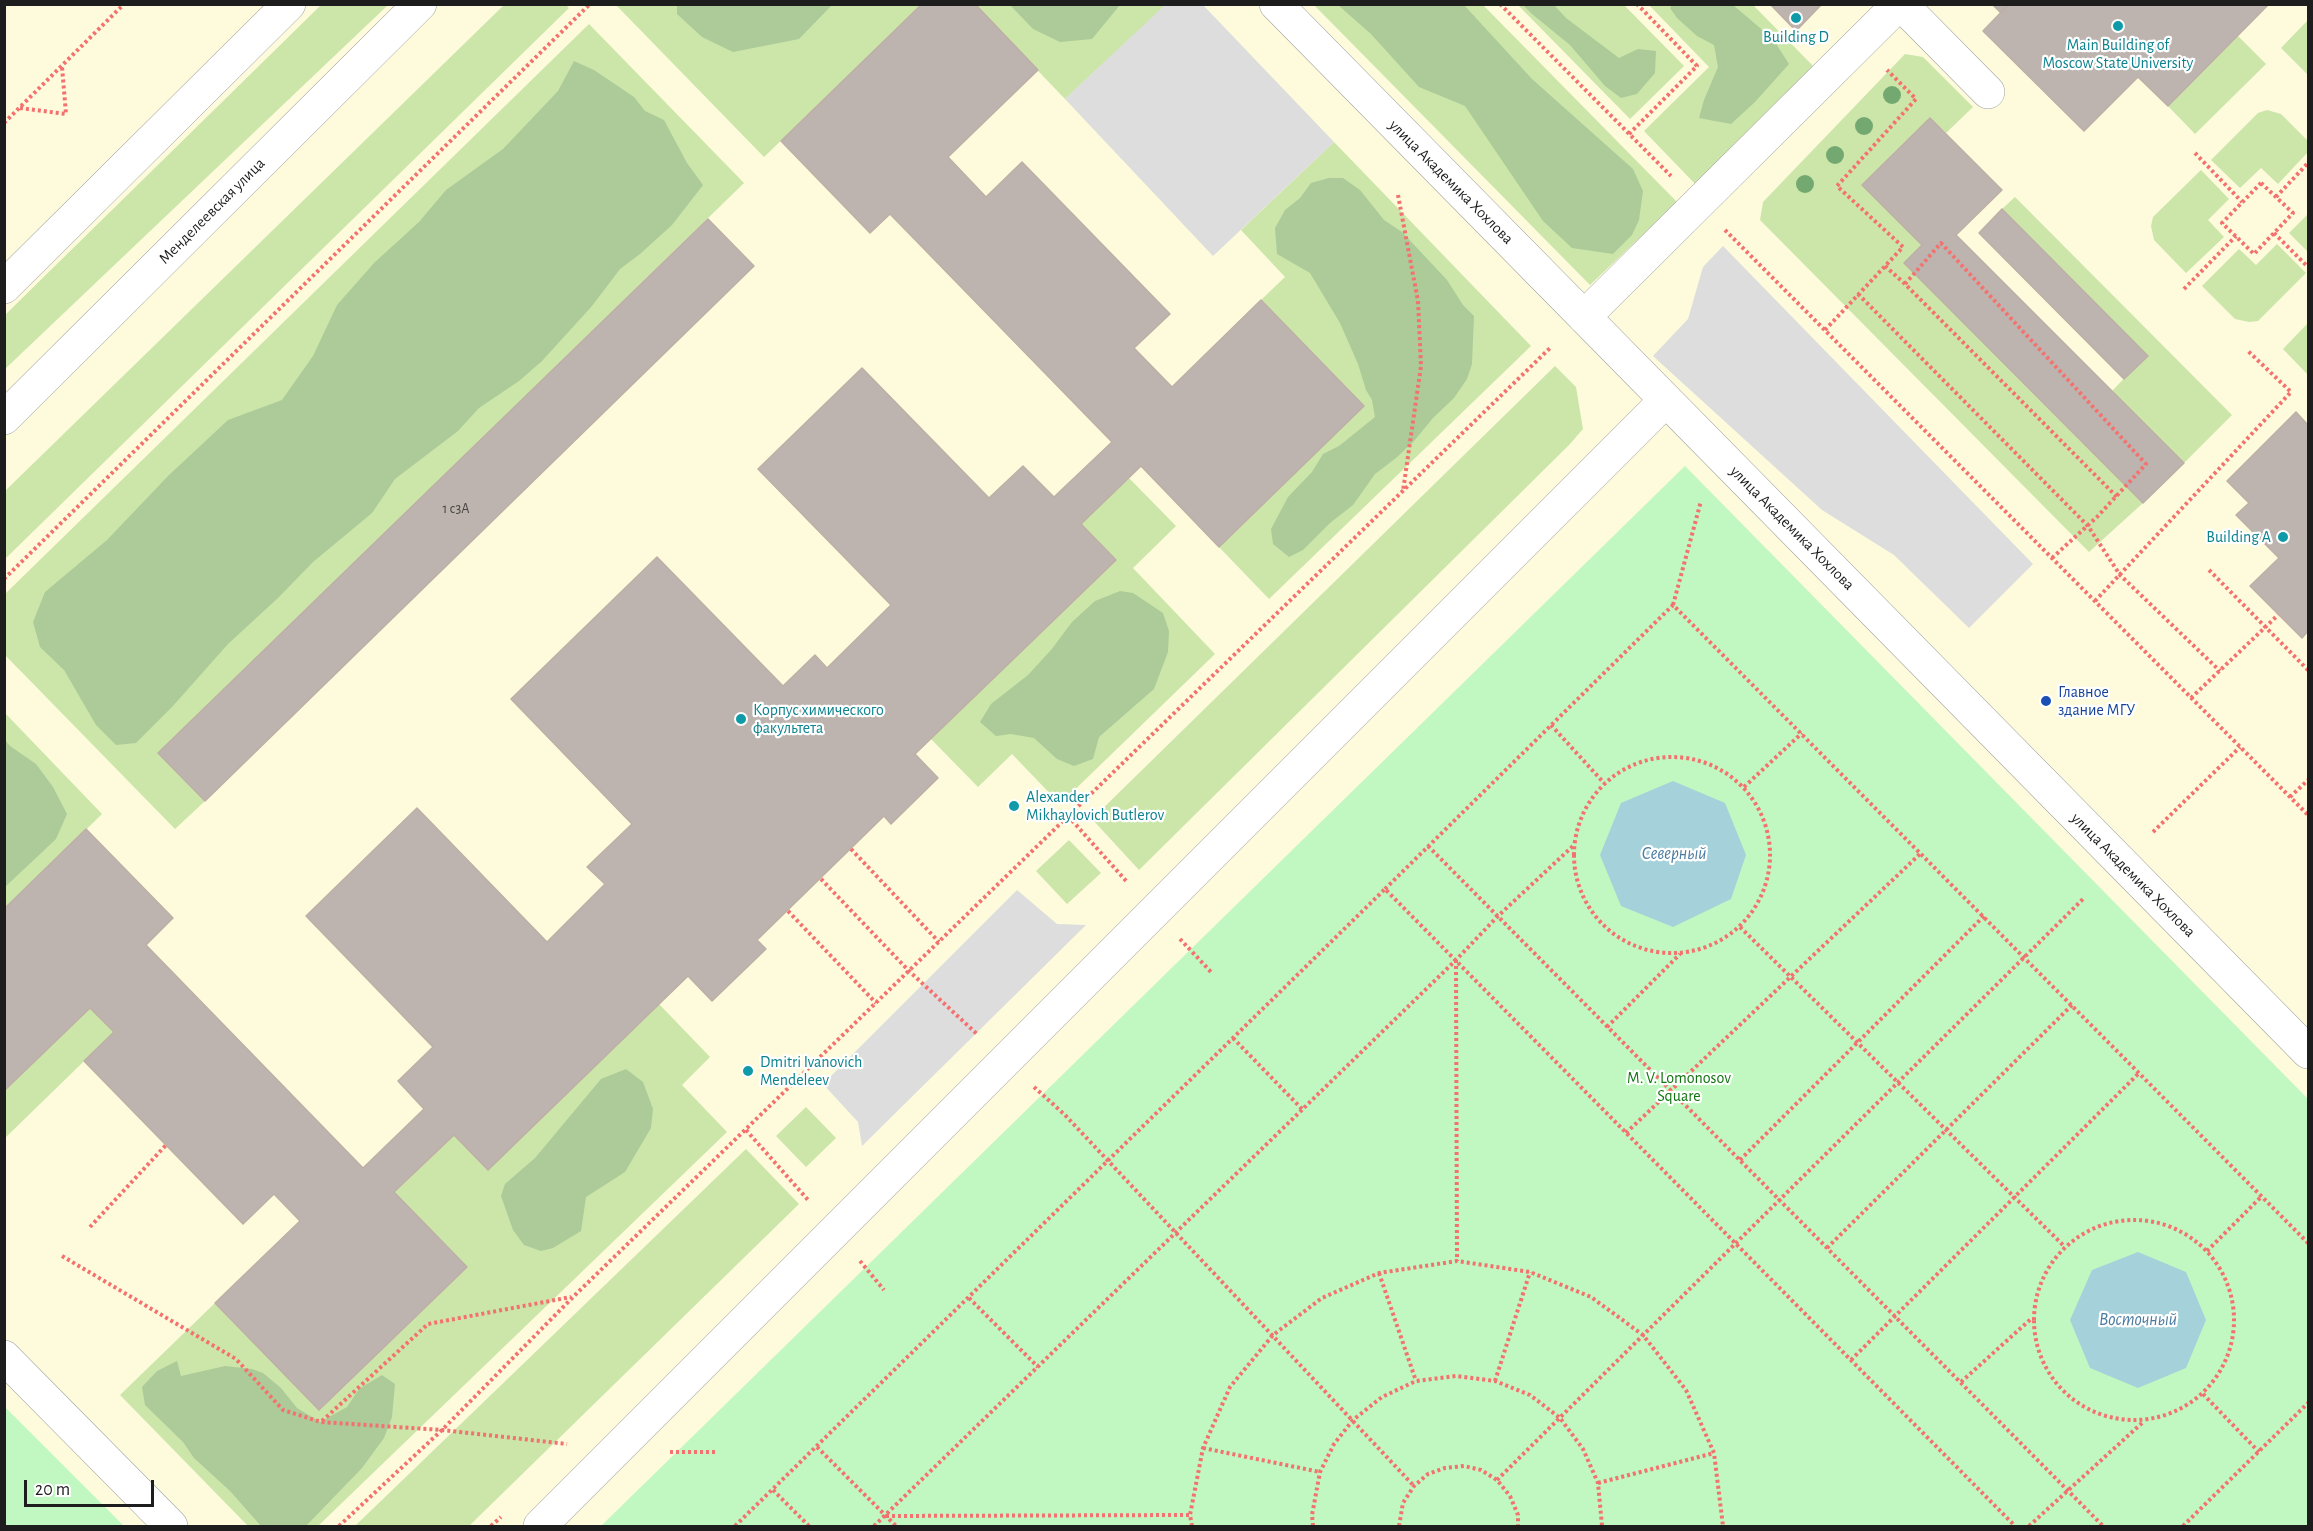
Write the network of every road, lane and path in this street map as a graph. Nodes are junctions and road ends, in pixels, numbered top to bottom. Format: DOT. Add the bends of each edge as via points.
graph roads {
  1 [pos="124,4"];
  2 [pos="289,4"];
  3 [pos="420,4"];
  4 [pos="590,4"];
  5 [pos="1276,4"];
  6 [pos="1500,4"];
  7 [pos="1637,4"];
  8 [pos="1900,4"];
  9 [pos="1860,43"];
  10 [pos="62,67"];
  11 [pos="1988,92"];
  12 [pos="20,108"];
  13 [pos="4,123"];
  14 [pos="1629,134"];
  15 [pos="2195,153"];
  16 [pos="2308,163"];
  17 [pos="1398,195"];
  18 [pos="2276,197"];
  19 [pos="2242,202"];
  20 [pos="1699,203"];
  21 [pos="2274,233"];
  22 [pos="2236,236"];
  23 [pos="1885,266"];
  24 [pos="2308,267"];
  25 [pos="1905,284"];
  26 [pos="4,286"];
  27 [pos="2184,289"];
  28 [pos="1858,294"];
  29 [pos="1584,317"];
  30 [pos="1825,330"];
  31 [pos="1550,348"];
  32 [pos="2248,351"];
  33 [pos="1666,400"];
  34 [pos="4,418"];
  35 [pos="1403,491"];
  36 [pos="2117,497"];
  37 [pos="1701,501"];
  38 [pos="2088,526"];
  39 [pos="2052,558"];
  40 [pos="2209,570"];
  41 [pos="2120,575"];
  42 [pos="4,579"];
  43 [pos="2095,601"];
  44 [pos="1673,605"];
  45 [pos="2278,615"];
  46 [pos="2265,627"];
  47 [pos="2308,670"];
  48 [pos="2220,671"];
  49 [pos="2191,698"];
  50 [pos="1551,725"];
  51 [pos="1802,733"];
  52 [pos="2240,747"];
  53 [pos="2308,780"];
  54 [pos="1604,783"];
  55 [pos="1744,787"];
  56 [pos="2290,797"];
  57 [pos="2308,815"];
  58 [pos="2152,832"];
  59 [pos="1574,845"];
  60 [pos="1428,846"];
  61 [pos="851,849"];
  62 [pos="1921,853"];
  63 [pos="821,879"];
  64 [pos="1385,889"];
  65 [pos="2085,897"];
  66 [pos="788,910"];
  67 [pos="1984,916"];
  68 [pos="1497,917"];
  69 [pos="1740,927"];
  70 [pos="939,942"];
  71 [pos="1680,954"];
  72 [pos="2024,957"];
  73 [pos="1456,960"];
  74 [pos="909,971"];
  75 [pos="1790,977"];
  76 [pos="876,1003"];
  77 [pos="2073,1005"];
  78 [pos="1607,1027"];
  79 [pos="1233,1038"];
  80 [pos="1857,1043"];
  81 [pos="2308,1052"];
  82 [pos="2139,1072"];
  83 [pos="1898,1083"];
  84 [pos="1671,1090"];
  85 [pos="1302,1109"];
  86 [pos="1065,1115"];
  87 [pos="1946,1130"];
  88 [pos="1626,1133"];
  89 [pos="166,1145"];
  90 [pos="1740,1160"];
  91 [pos="1108,1161"];
  92 [pos="2262,1196"];
  93 [pos="2014,1197"];
  94 [pos="1779,1200"];
  95 [pos="90,1227"];
  96 [pos="1176,1232"];
  97 [pos="1736,1243"];
  98 [pos="2308,1243"];
  99 [pos="2064,1246"];
  100 [pos="1827,1248"];
  101 [pos="2207,1251"];
  102 [pos="62,1256"];
  103 [pos="1457,1261"];
  104 [pos="1530,1272"];
  105 [pos="1379,1273"];
  106 [pos="573,1297"];
  107 [pos="969,1298"];
  108 [pos="1895,1316"];
  109 [pos="2032,1317"];
  110 [pos="1273,1335"];
  111 [pos="1643,1335"];
  112 [pos="4,1357"];
  113 [pos="1851,1360"];
  114 [pos="1038,1367"];
  115 [pos="1495,1381"];
  116 [pos="1416,1382"];
  117 [pos="1960,1382"];
  118 [pos="2203,1394"];
  119 [pos="2308,1402"];
  120 [pos="1560,1418"];
  121 [pos="1353,1420"];
  122 [pos="321,1422"];
  123 [pos="2142,1423"];
  124 [pos="442,1430"];
  125 [pos="817,1447"];
  126 [pos="1203,1448"];
  127 [pos="615,1452"];
  128 [pos="2259,1452"];
  129 [pos="1714,1453"];
  130 [pos="1320,1472"];
  131 [pos="1497,1480"];
  132 [pos="1598,1484"];
  133 [pos="1414,1486"];
  134 [pos="772,1490"];
  135 [pos="2068,1491"];
  136 [pos="1190,1515"];
  137 [pos="886,1516"];
  138 [pos="171,1527"];
  139 [pos="339,1527"];
  140 [pos="540,1527"];
  141 [pos="735,1527"];
  142 [pos="809,1527"];
  143 [pos="874,1527"];
  144 [pos="896,1527"];
  145 [pos="1192,1527"];
  146 [pos="1313,1527"];
  147 [pos="1399,1527"];
  148 [pos="1518,1527"];
  149 [pos="1602,1527"];
  150 [pos="1723,1527"];
  151 [pos="2015,1527"];
  152 [pos="2029,1527"];
  153 [pos="2103,1527"];
  154 [pos="2183,1527"];
  1 -- 10 [label="path"];
  2 -- 26 [label="street"];
  3 -- 34 [label="street, Менделеевская улица"];
  4 -- 42 [label="path"];
  5 -- 29 [label="street, улица Академика Хохлова"];
  6 -- 14 [label="path"];
  7 -- 14 [label="path" via="1697,66"];
  8 -- 9 [label="street"];
  8 -- 11 [label="street"];
  9 -- 20 [label="street"];
  9 -- 23 [label="path" via="1916,99 1837,186 1903,247"];
  10 -- 12 [label="path"];
  10 -- 12 [label="path" via="66,114"];
  12 -- 13 [label="path"];
  14 -- 20 [label="path"];
  15 -- 19 [label="path"];
  16 -- 18 [label="path"];
  17 -- 35 [label="path" via="1418,301 1421,366"];
  18 -- 19 [label="path" via="2261,183"];
  18 -- 21 [label="path" via="2293,213"];
  19 -- 22 [label="path" via="2222,223"];
  20 -- 29 [label="street"];
  20 -- 30 [label="path"];
  21 -- 22 [label="path" via="2254,254"];
  21 -- 24 [label="path"];
  22 -- 27 [label="path"];
  23 -- 25 [label="path"];
  23 -- 28 [label="path"];
  25 -- 36 [label="path"];
  25 -- 36 [label="path" via="1941,243 2146,464"];
  28 -- 30 [label="path"];
  28 -- 38 [label="path"];
  29 -- 33 [label="street, улица Академика Хохлова"];
  30 -- 39 [label="path"];
  31 -- 35 [label="path"];
  32 -- 41 [label="path" via="2291,392"];
  33 -- 81 [label="street, улица Академика Хохлова"];
  33 -- 127 [label="street"];
  35 -- 70 [label="path"];
  36 -- 38 [label="path"];
  37 -- 44 [label="path"];
  38 -- 39 [label="path"];
  38 -- 41 [label="path"];
  39 -- 43 [label="path"];
  40 -- 46 [label="path"];
  41 -- 43 [label="path"];
  41 -- 48 [label="path"];
  43 -- 49 [label="path"];
  44 -- 50 [label="path"];
  44 -- 51 [label="path"];
  45 -- 46 [label="path"];
  46 -- 47 [label="path"];
  46 -- 48 [label="path"];
  48 -- 49 [label="path"];
  49 -- 52 [label="path"];
  50 -- 54 [label="path"];
  50 -- 60 [label="path"];
  51 -- 55 [label="path"];
  51 -- 62 [label="path"];
  52 -- 56 [label="path"];
  52 -- 58 [label="path"];
  53 -- 56 [label="path"];
  54 -- 55 [label="path" via="1630,766 1659,757 1690,758 1719,768"];
  54 -- 59 [label="path" via="1589,801"];
  55 -- 69 [label="path" via="1762,812 1771,843 1770,874 1760,903"];
  56 -- 57 [label="path"];
  59 -- 68 [label="path"];
  59 -- 71 [label="path" via="1575,874 1585,901 1602,924 1625,942 1652,952"];
  60 -- 64 [label="path"];
  60 -- 68 [label="path"];
  61 -- 70 [label="path"];
  62 -- 67 [label="path"];
  62 -- 75 [label="path"];
  63 -- 74 [label="path"];
  64 -- 73 [label="path"];
  64 -- 79 [label="path"];
  65 -- 72 [label="path"];
  66 -- 76 [label="path"];
  67 -- 72 [label="path"];
  67 -- 80 [label="path"];
  68 -- 73 [label="path"];
  68 -- 78 [label="path"];
  69 -- 71 [label="path" via="1713,945"];
  69 -- 75 [label="path"];
  70 -- 74 [label="path"];
  71 -- 78 [label="path"];
  72 -- 77 [label="path"];
  72 -- 83 [label="path"];
  73 -- 85 [label="path"];
  73 -- 88 [label="path"];
  73 -- 103 [label="path"];
  74 -- 76 [label="path"];
  75 -- 80 [label="path"];
  75 -- 84 [label="path"];
  76 -- 106 [label="path"];
  77 -- 82 [label="path"];
  77 -- 87 [label="path"];
  78 -- 84 [label="path"];
  79 -- 85 [label="path"];
  79 -- 91 [label="path"];
  80 -- 83 [label="path"];
  80 -- 90 [label="path"];
  82 -- 92 [label="path"];
  82 -- 93 [label="path"];
  83 -- 87 [label="path"];
  83 -- 94 [label="path"];
  84 -- 88 [label="path"];
  84 -- 90 [label="path"];
  85 -- 96 [label="path"];
  86 -- 91 [label="path"];
  87 -- 93 [label="path"];
  87 -- 100 [label="path"];
  88 -- 97 [label="path"];
  89 -- 95 [label="path"];
  90 -- 94 [label="path"];
  91 -- 96 [label="path"];
  91 -- 107 [label="path"];
  92 -- 98 [label="path"];
  92 -- 101 [label="path"];
  93 -- 99 [label="path"];
  93 -- 108 [label="path"];
  94 -- 97 [label="path"];
  94 -- 100 [label="path"];
  96 -- 110 [label="path"];
  96 -- 114 [label="path"];
  97 -- 111 [label="path"];
  97 -- 113 [label="path"];
  99 -- 101 [label="path" via="2090,1229 2121,1219 2163,1224 2182,1232"];
  99 -- 109 [label="path" via="2040,1283"];
  100 -- 108 [label="path"];
  101 -- 118 [label="path" via="2225,1277 2234,1307 2233,1339 2226,1359"];
  102 -- 122 [label="path" via="236,1359 283,1410"];
  103 -- 104 [label="path"];
  103 -- 105 [label="path"];
  104 -- 111 [label="path" via="1591,1297"];
  104 -- 115 [label="path"];
  105 -- 110 [label="path" via="1322,1298"];
  105 -- 116 [label="path"];
  106 -- 122 [label="path" via="428,1324"];
  106 -- 124 [label="path"];
  107 -- 114 [label="path"];
  107 -- 125 [label="path"];
  108 -- 113 [label="path"];
  108 -- 117 [label="path"];
  109 -- 117 [label="path"];
  109 -- 123 [label="path" via="2037,1348 2050,1377 2072,1400 2099,1415"];
  110 -- 121 [label="path"];
  110 -- 126 [label="path" via="1230,1387"];
  111 -- 120 [label="path"];
  111 -- 129 [label="path" via="1686,1390"];
  112 -- 138 [label="street"];
  113 -- 151 [label="path"];
  114 -- 137 [label="path"];
  115 -- 116 [label="path" via="1456,1376"];
  115 -- 120 [label="path" via="1530,1395"];
  116 -- 121 [label="path" via="1382,1397"];
  117 -- 135 [label="path"];
  118 -- 123 [label="path" via="2182,1409"];
  118 -- 128 [label="path"];
  119 -- 128 [label="path"];
  120 -- 131 [label="path"];
  120 -- 132 [label="path" via="1583,1449"];
  121 -- 130 [label="path" via="1334,1444"];
  121 -- 133 [label="path"];
  122 -- 124 [label="path"];
  123 -- 135 [label="path"];
  124 -- 127 [label="path"];
  124 -- 139 [label="path"];
  125 -- 134 [label="path"];
  125 -- 137 [label="path"];
  126 -- 130 [label="path"];
  126 -- 136 [label="path"];
  127 -- 140 [label="street"];
  128 -- 154 [label="path"];
  129 -- 132 [label="path"];
  129 -- 150 [label="path"];
  130 -- 146 [label="path"];
  131 -- 133 [label="path" via="1464,1466 1428,1474"];
  131 -- 148 [label="path" via="1510,1496"];
  132 -- 149 [label="path"];
  133 -- 147 [label="path" via="1403,1503"];
  134 -- 141 [label="path"];
  134 -- 142 [label="path"];
  135 -- 152 [label="path"];
  135 -- 153 [label="path"];
  136 -- 137 [label="path"];
  136 -- 145 [label="path"];
  137 -- 143 [label="path"];
  137 -- 144 [label="path"];
}
